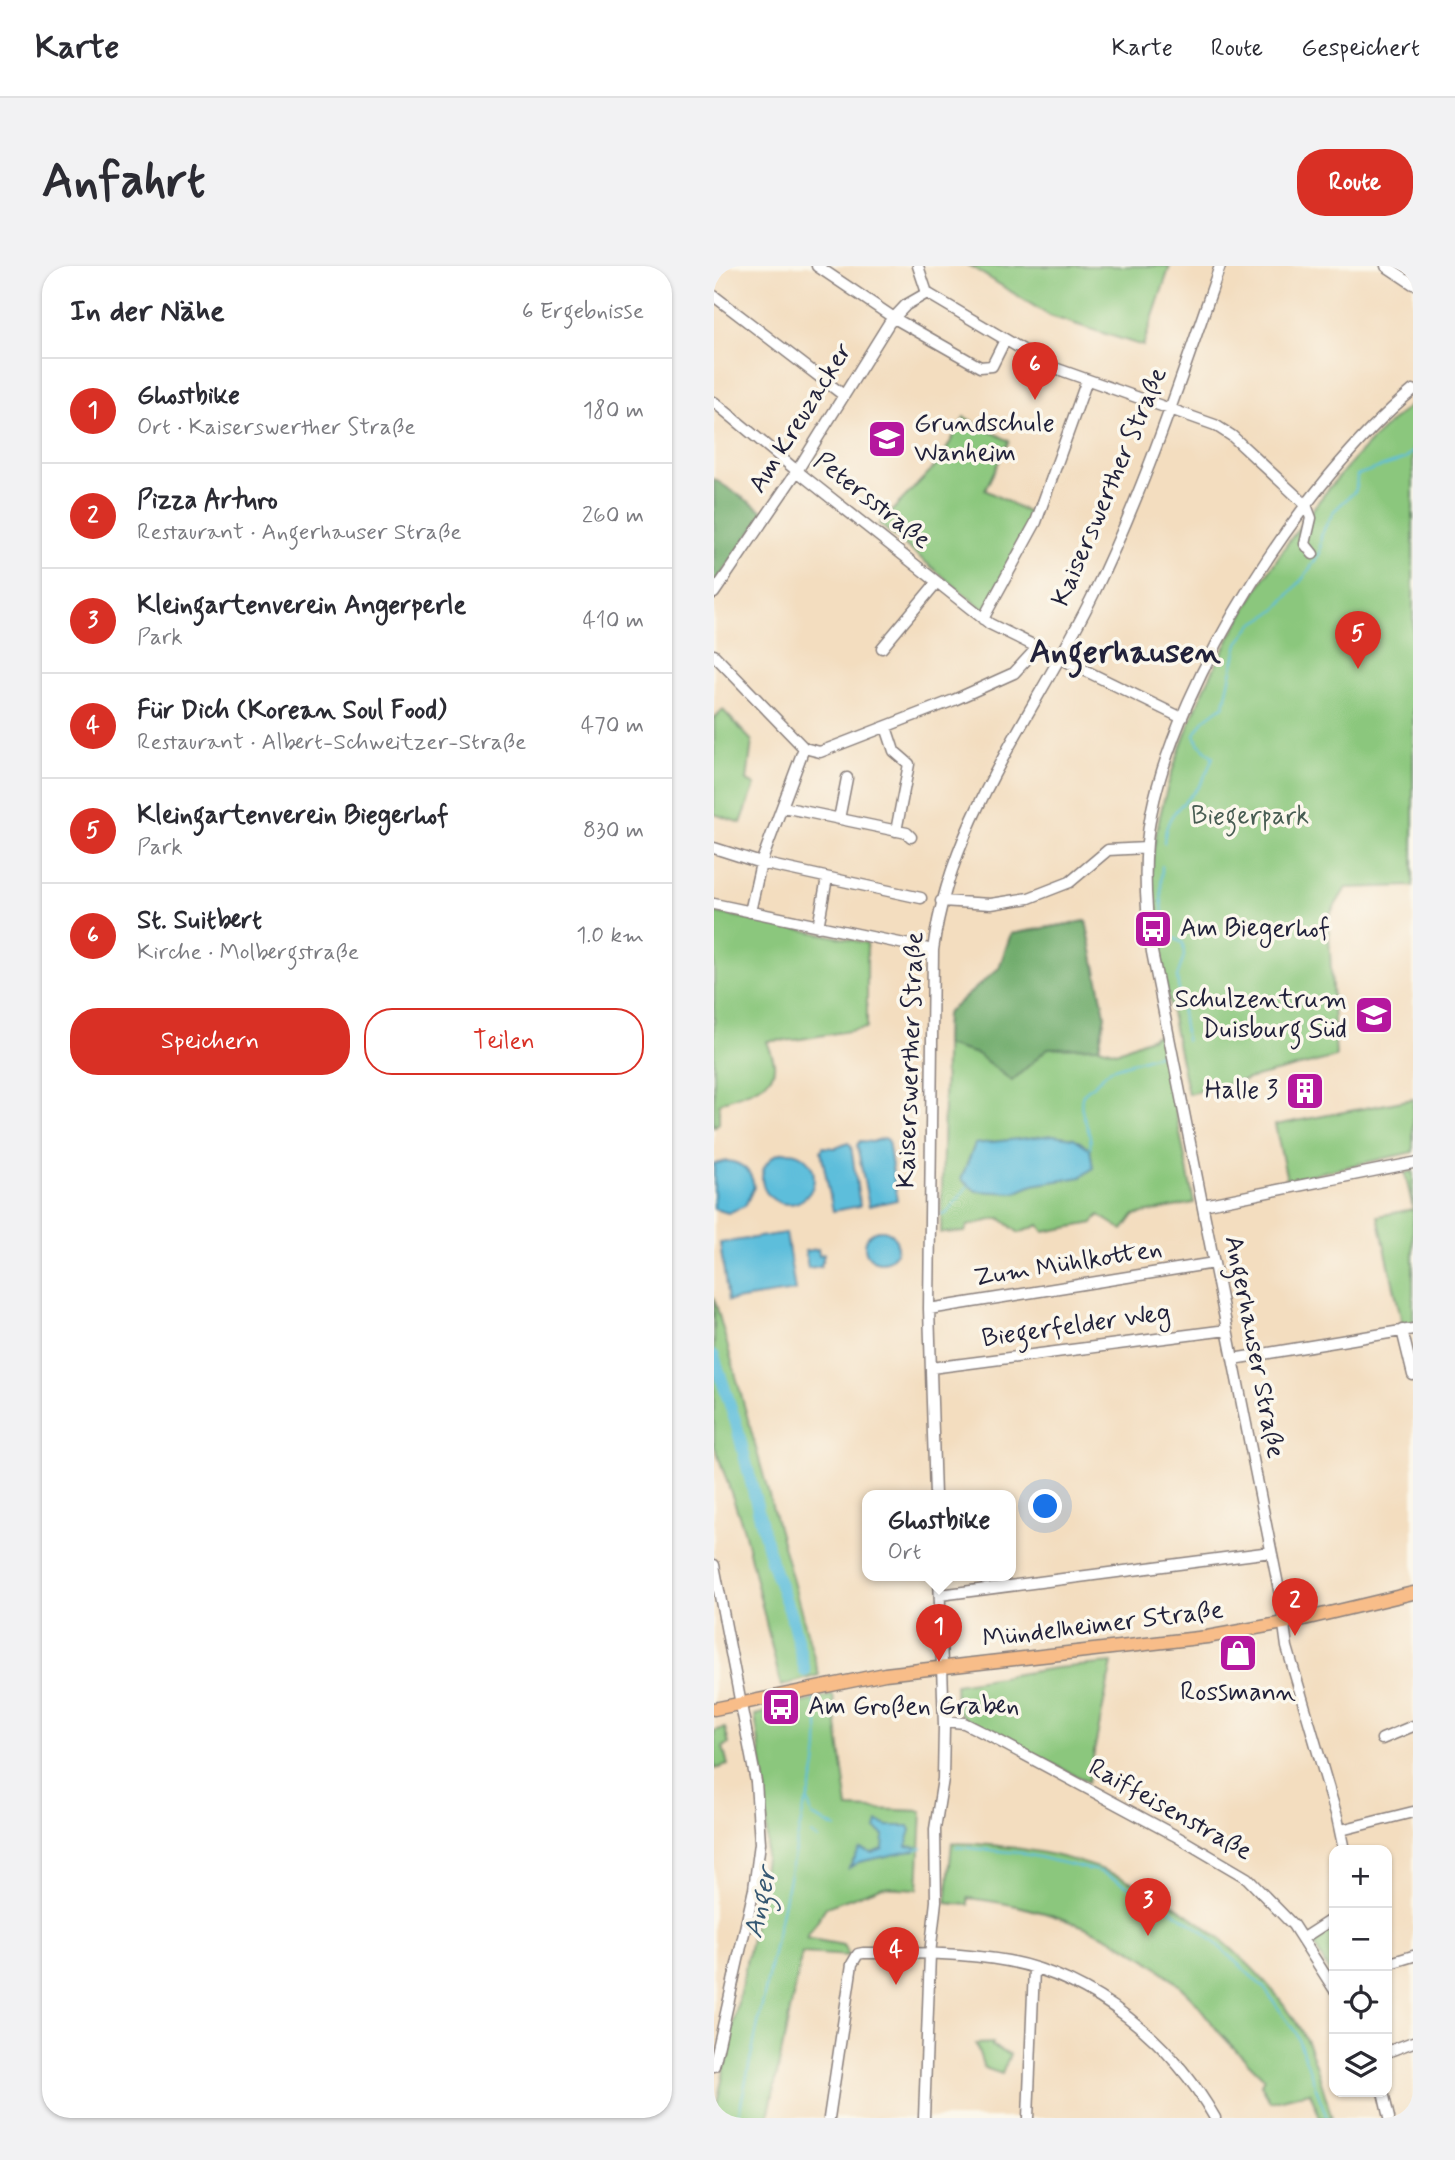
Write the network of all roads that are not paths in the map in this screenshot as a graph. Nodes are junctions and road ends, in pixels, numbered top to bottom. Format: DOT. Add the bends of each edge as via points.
graph roads {
  1 [pos="817,266"];
  2 [pos="918,266"];
  3 [pos="1220,266"];
  4 [pos="1386,266"];
  5 [pos="1413,284"];
  6 [pos="925,289"];
  7 [pos="714,296"];
  8 [pos="894,318"];
  9 [pos="1005,340"];
  10 [pos="1087,380"];
  11 [pos="1413,390"];
  12 [pos="842,394"];
  13 [pos="716,406"];
  14 [pos="1171,408"];
  15 [pos="797,471"];
  16 [pos="1306,505"];
  17 [pos="1313,554"];
  18 [pos="937,582"];
  19 [pos="714,593"];
  20 [pos="983,619"];
  21 [pos="882,648"];
  22 [pos="1037,648"];
  23 [pos="714,655"];
  24 [pos="1060,660"];
  25 [pos="1182,718"];
  26 [pos="886,727"];
  27 [pos="804,748"];
  28 [pos="847,778"];
  29 [pos="783,807"];
  30 [pos="839,819"];
  31 [pos="896,831"];
  32 [pos="911,837"];
  33 [pos="714,848"];
  34 [pos="1146,848"];
  35 [pos="761,863"];
  36 [pos="827,878"];
  37 [pos="921,898"];
  38 [pos="941,901"];
  39 [pos="714,904"];
  40 [pos="750,912"];
  41 [pos="818,927"];
  42 [pos="933,950"];
  43 [pos="1413,1163"];
  44 [pos="1203,1205"];
  45 [pos="1214,1263"];
  46 [pos="929,1309"];
  47 [pos="1408,1329"];
  48 [pos="1227,1330"];
  49 [pos="1233,1359"];
  50 [pos="931,1368"];
  51 [pos="1413,1375"];
  52 [pos="935,1490"];
  53 [pos="1272,1552"];
  54 [pos="714,1565"];
  55 [pos="939,1581"];
  56 [pos="1413,1593"];
  57 [pos="940,1595"];
  58 [pos="726,1621"];
  59 [pos="1284,1623"];
  60 [pos="714,1625"];
  61 [pos="943,1668"];
  62 [pos="741,1702"];
  63 [pos="714,1709"];
  64 [pos="944,1721"];
  65 [pos="1413,1726"];
  66 [pos="1382,1739"];
  67 [pos="1413,1812"];
  68 [pos="1341,1830"];
  69 [pos="1343,1845"];
  70 [pos="1329,1921"];
  71 [pos="1303,1938"];
  72 [pos="930,1954"];
  73 [pos="1413,1956"];
  74 [pos="1392,1962"];
  75 [pos="1034,1968"];
  76 [pos="1329,1979"];
  77 [pos="1413,2042"];
  78 [pos="1392,2050"];
  79 [pos="714,2066"];
  80 [pos="1384,2097"];
  81 [pos="828,2118"];
  82 [pos="924,2118"];
  83 [pos="1028,2118"];
  84 [pos="1215,2118"];
  85 [pos="1389,2118"];
  1 -- 8 [label="street"];
  2 -- 6 [label="street"];
  3 -- 14 [label="street, Kaiserswerther Straße"];
  4 -- 5 [label="street"];
  6 -- 8 [label="street, Am Kreuzacker"];
  6 -- 9 [label="street"];
  7 -- 12 [label="street"];
  8 -- 9 [label="street" via="981,368 992,366"];
  8 -- 12 [label="street, Am Kreuzacker"];
  9 -- 10 [label="street" via="1052,367"];
  10 -- 14 [label="street"];
  10 -- 20 [label="street" via="1036,522"];
  11 -- 16 [label="street, Angerhauser Straße" via="1378,419"];
  12 -- 15 [label="street, Am Kreuzacker"];
  13 -- 15 [label="street, Petersstraße"];
  14 -- 16 [label="street" via="1232,436"];
  14 -- 24 [label="street, Kaiserswerther Straße" via="1130,513"];
  15 -- 18 [label="street, Petersstraße"];
  15 -- 19 [label="street, Am Kreuzacker"];
  16 -- 17 [label="street" via="1311,517 1305,544"];
  16 -- 25 [label="street, Angerhauser Straße" via="1259,574"];
  18 -- 20 [label="street, Petersstraße"];
  18 -- 21 [label="street, Petersstraße"];
  20 -- 22 [label="street, Petersstraße"];
  22 -- 24 [label="street, Petersstraße"];
  22 -- 26 [label="street" via="1014,673"];
  23 -- 27 [label="street"];
  24 -- 25 [label="street, Petersstraße"];
  24 -- 38 [label="street, Kaiserswerther Straße" via="967,826"];
  25 -- 34 [label="street, Angerhauser Straße" via="1154,798"];
  26 -- 27 [label="street" via="820,752"];
  26 -- 31 [label="street" via="894,751 909,764"];
  27 -- 29 [label="street"];
  28 -- 30 [label="street"];
  29 -- 30 [label="street"];
  29 -- 35 [label="street"];
  30 -- 31 [label="street"];
  31 -- 32 [label="street"];
  33 -- 35 [label="street"];
  34 -- 38 [label="street" via="1108,850 1077,877 1029,898 991,904"];
  34 -- 44 [label="street, Angerhauser Straße" via="1152,952"];
  35 -- 36 [label="street"];
  35 -- 40 [label="street"];
  36 -- 37 [label="street"];
  36 -- 41 [label="street"];
  38 -- 42 [label="street, Kaiserswerther Straße"];
  39 -- 40 [label="street"];
  40 -- 41 [label="street"];
  41 -- 42 [label="street"];
  42 -- 46 [label="street, Kaiserswerther Straße"];
  43 -- 44 [label="street"];
  44 -- 45 [label="street, Angerhauser Straße"];
  45 -- 46 [label="street, Zum Mühlkotten"];
  45 -- 48 [label="street, Angerhauser Straße"];
  46 -- 50 [label="street, Kaiserswerther Straße"];
  47 -- 49 [label="street"];
  47 -- 51 [label="street"];
  48 -- 49 [label="street, Angerhauser Straße"];
  48 -- 50 [label="street, Biegerfelder Weg"];
  49 -- 53 [label="street, Angerhauser Straße"];
  50 -- 52 [label="street, Kaiserswerther Straße"];
  53 -- 57 [label="street"];
  53 -- 59 [label="street, Angerhauser Straße"];
  54 -- 58 [label="street"];
  55 -- 57 [label="street"];
  56 -- 59 [label="main road, Mündelheimer Straße"];
  57 -- 61 [label="street"];
  58 -- 60 [label="street"];
  58 -- 62 [label="street"];
  59 -- 61 [label="main road, Mündelheimer Straße" via="1207,1637"];
  59 -- 68 [label="street, Angerhauser Straße"];
  61 -- 62 [label="main road, Mündelheimer Straße" via="858,1678"];
  61 -- 64 [label="street"];
  62 -- 63 [label="main road, Mündelheimer Straße"];
  62 -- 79 [label="street" via="758,1795 760,1843"];
  64 -- 71 [label="street, Raiffeisenstraße" via="964,1723 1231,1868 1262,1890"];
  64 -- 72 [label="street" via="943,1779 934,1829 936,1901"];
  65 -- 66 [label="street"];
  67 -- 68 [label="street"];
  68 -- 69 [label="street, Angerhauser Straße"];
  70 -- 71 [label="street"];
  71 -- 76 [label="street, Raiffeisenstraße"];
  72 -- 75 [label="street" via="969,1955"];
  72 -- 81 [label="street" via="858,1954 852,1964"];
  72 -- 82 [label="street"];
  73 -- 74 [label="street"];
  75 -- 83 [label="street"];
  75 -- 84 [label="street" via="1086,1991 1150,2035 1188,2075"];
  77 -- 78 [label="street"];
  80 -- 85 [label="street"];
}
